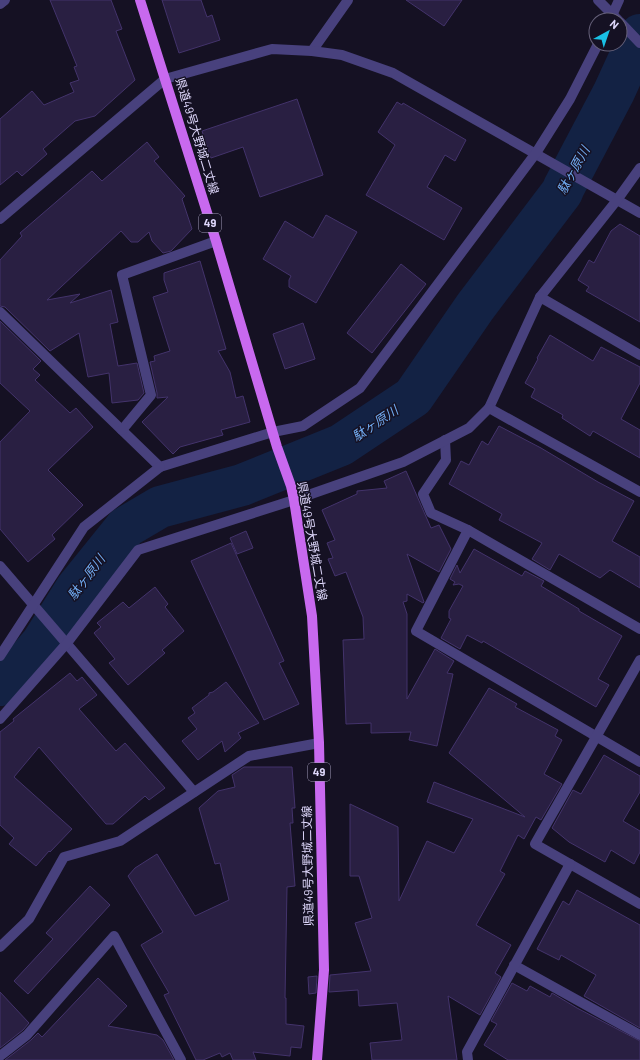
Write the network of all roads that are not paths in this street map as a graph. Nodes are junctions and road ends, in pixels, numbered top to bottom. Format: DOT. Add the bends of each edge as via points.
graph roads {
  1 [pos="5,0"];
  2 [pos="140,0"];
  3 [pos="348,0"];
  4 [pos="598,0"];
  5 [pos="619,0"];
  6 [pos="0,4"];
  7 [pos="609,12"];
  8 [pos="617,12"];
  9 [pos="628,32"];
  10 [pos="640,43"];
  11 [pos="312,51"];
  12 [pos="594,52"];
  13 [pos="165,79"];
  14 [pos="536,153"];
  15 [pos="640,168"];
  16 [pos="617,200"];
  17 [pos="640,213"];
  18 [pos="0,219"];
  19 [pos="216,241"];
  20 [pos="540,297"];
  21 [pos="0,312"];
  22 [pos="640,355"];
  23 [pos="488,408"];
  24 [pos="122,430"];
  25 [pos="273,432"];
  26 [pos="445,440"];
  27 [pos="160,467"];
  28 [pos="640,492"];
  29 [pos="294,500"];
  30 [pos="468,530"];
  31 [pos="0,566"];
  32 [pos="33,604"];
  33 [pos="640,629"];
  34 [pos="67,643"];
  35 [pos="0,656"];
  36 [pos="640,660"];
  37 [pos="0,719"];
  38 [pos="596,737"];
  39 [pos="319,743"];
  40 [pos="640,762"];
  41 [pos="194,792"];
  42 [pos="570,864"];
  43 [pos="640,904"];
  44 [pos="0,947"];
  45 [pos="514,965"];
  46 [pos="640,1035"];
  47 [pos="0,1056"];
  48 [pos="181,1060"];
  49 [pos="317,1060"];
  50 [pos="468,1060"];
  1 -- 6 [label="street"];
  2 -- 13 [label="main road, 県道49号大野城二丈線 / 49"];
  3 -- 11 [label="street"];
  4 -- 7 [label="street"];
  5 -- 8 [label="street"];
  9 -- 10 [label="street"];
  11 -- 13 [label="street" via="272,49"];
  11 -- 14 [label="street" via="342,55 393,73"];
  12 -- 14 [label="street" via="570,99"];
  13 -- 18 [label="street"];
  13 -- 19 [label="main road, 県道49号大野城二丈線 / 49"];
  14 -- 16 [label="street"];
  14 -- 25 [label="street" via="360,388 303,426"];
  15 -- 16 [label="street"];
  16 -- 17 [label="street"];
  16 -- 20 [label="street"];
  19 -- 24 [label="street" via="122,275 151,395"];
  19 -- 25 [label="main road, 県道49号大野城二丈線 / 49"];
  20 -- 22 [label="street"];
  20 -- 23 [label="street"];
  21 -- 24 [label="street"];
  23 -- 26 [label="street" via="469,428"];
  23 -- 28 [label="street"];
  24 -- 27 [label="street"];
  25 -- 27 [label="street"];
  25 -- 29 [label="main road, 県道49号大野城二丈線 / 49"];
  26 -- 29 [label="street" via="403,462"];
  26 -- 30 [label="street" via="446,460 423,494 431,513"];
  27 -- 32 [label="street" via="84,527"];
  29 -- 34 [label="street" via="138,550"];
  29 -- 39 [label="main road, 県道49号大野城二丈線 / 49" via="312,616"];
  30 -- 33 [label="street"];
  30 -- 38 [label="street" via="416,631"];
  31 -- 32 [label="street"];
  32 -- 34 [label="street"];
  32 -- 35 [label="street"];
  34 -- 37 [label="street"];
  34 -- 41 [label="street"];
  36 -- 38 [label="street"];
  38 -- 40 [label="street"];
  38 -- 42 [label="street" via="535,844"];
  39 -- 41 [label="street" via="248,756"];
  39 -- 49 [label="main road, 県道49号大野城二丈線 / 49" via="324,970"];
  41 -- 44 [label="street" via="120,841 64,857 29,919"];
  42 -- 43 [label="street"];
  42 -- 45 [label="street"];
  45 -- 46 [label="street"];
  45 -- 50 [label="street" via="467,1052"];
  47 -- 48 [label="street" via="27,1035 114,936"];
}
